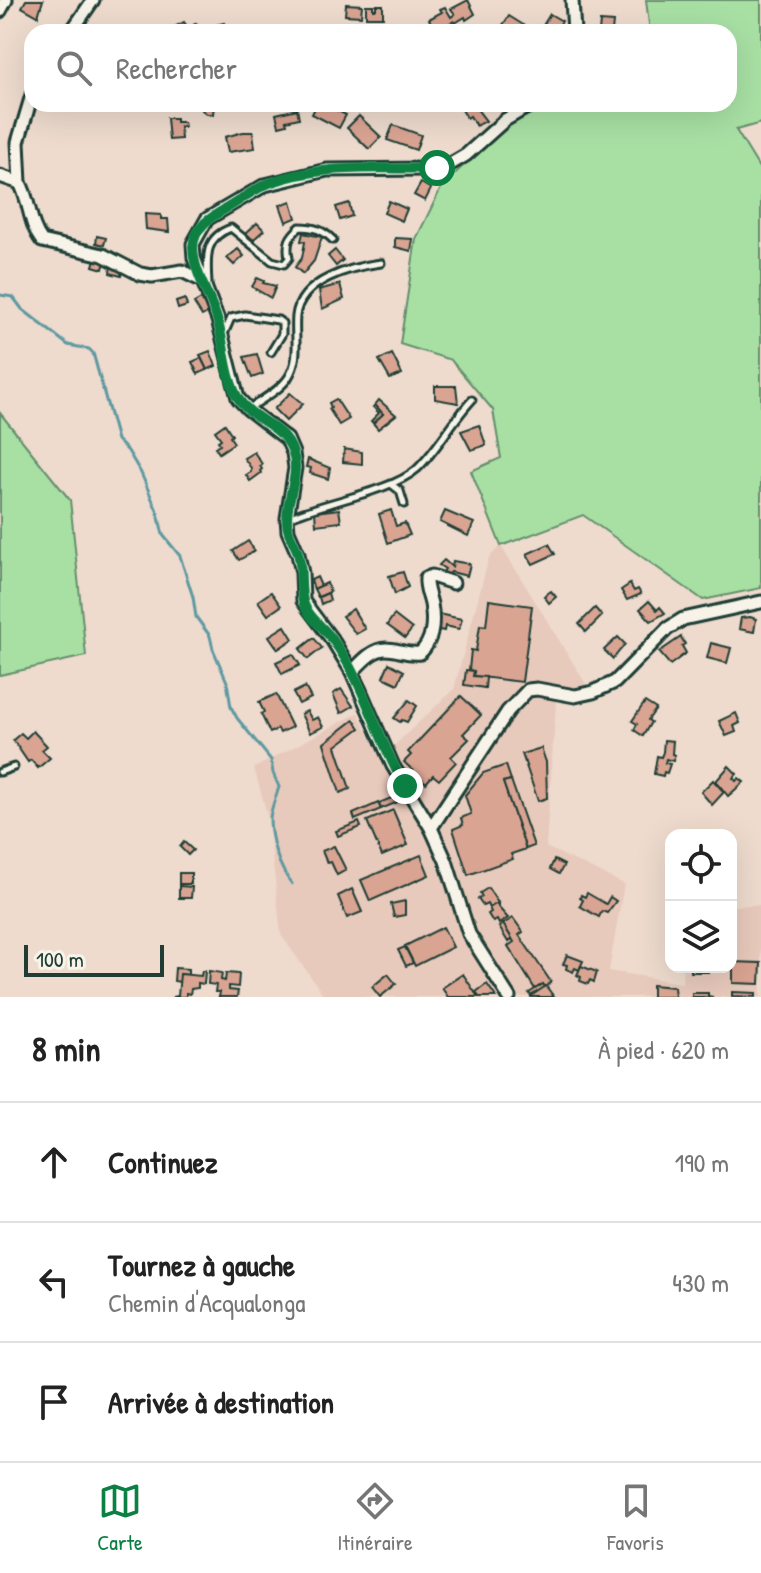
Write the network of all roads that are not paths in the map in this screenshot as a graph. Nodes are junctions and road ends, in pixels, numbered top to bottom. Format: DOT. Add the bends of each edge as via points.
graph roads {
  1 [pos="6,0"];
  2 [pos="93,0"];
  3 [pos="572,0"];
  4 [pos="0,11"];
  5 [pos="76,24"];
  6 [pos="574,24"];
  7 [pos="27,112"];
  8 [pos="518,112"];
  9 [pos="0,176"];
  10 [pos="20,183"];
  11 [pos="333,240"];
  12 [pos="381,263"];
  13 [pos="201,280"];
  14 [pos="208,293"];
  15 [pos="222,339"];
  16 [pos="271,352"];
  17 [pos="472,400"];
  18 [pos="248,409"];
  19 [pos="391,484"];
  20 [pos="404,504"];
  21 [pos="287,518"];
  22 [pos="453,583"];
  23 [pos="761,602"];
  24 [pos="352,672"];
  25 [pos="14,767"];
  26 [pos="0,772"];
  27 [pos="431,828"];
  28 [pos="509,997"];
  1 -- 4 [label="street"];
  2 -- 5 [label="street"];
  3 -- 6 [label="street"];
  7 -- 10 [label="street" via="18,142"];
  8 -- 13 [label="street" via="449,165 327,170 265,185 207,219 193,244"];
  9 -- 10 [label="street"];
  10 -- 13 [label="street" via="42,241 103,255 140,274 182,271"];
  11 -- 14 [label="lane" via="325,232 300,227 290,236 284,264 272,261 231,228 221,232 212,238 207,257"];
  12 -- 18 [label="lane" via="342,272 300,301 296,361 287,379"];
  13 -- 14 [label="street"];
  14 -- 15 [label="street"];
  15 -- 16 [label="lane" via="231,318 278,320 282,334"];
  15 -- 18 [label="street" via="233,387"];
  17 -- 19 [label="lane" via="415,471"];
  18 -- 21 [label="street" via="287,439 293,453"];
  19 -- 20 [label="lane"];
  19 -- 21 [label="lane"];
  21 -- 24 [label="street" via="302,573 303,601"];
  22 -- 24 [label="street" via="426,578 432,607 430,639 420,653 385,649 370,654"];
  23 -- 27 [label="street" via="683,619 615,682 593,692 575,696 528,690 508,711"];
  24 -- 27 [label="street" via="393,766"];
  25 -- 26 [label="lane"];
  27 -- 28 [label="street" via="469,934"];
}
